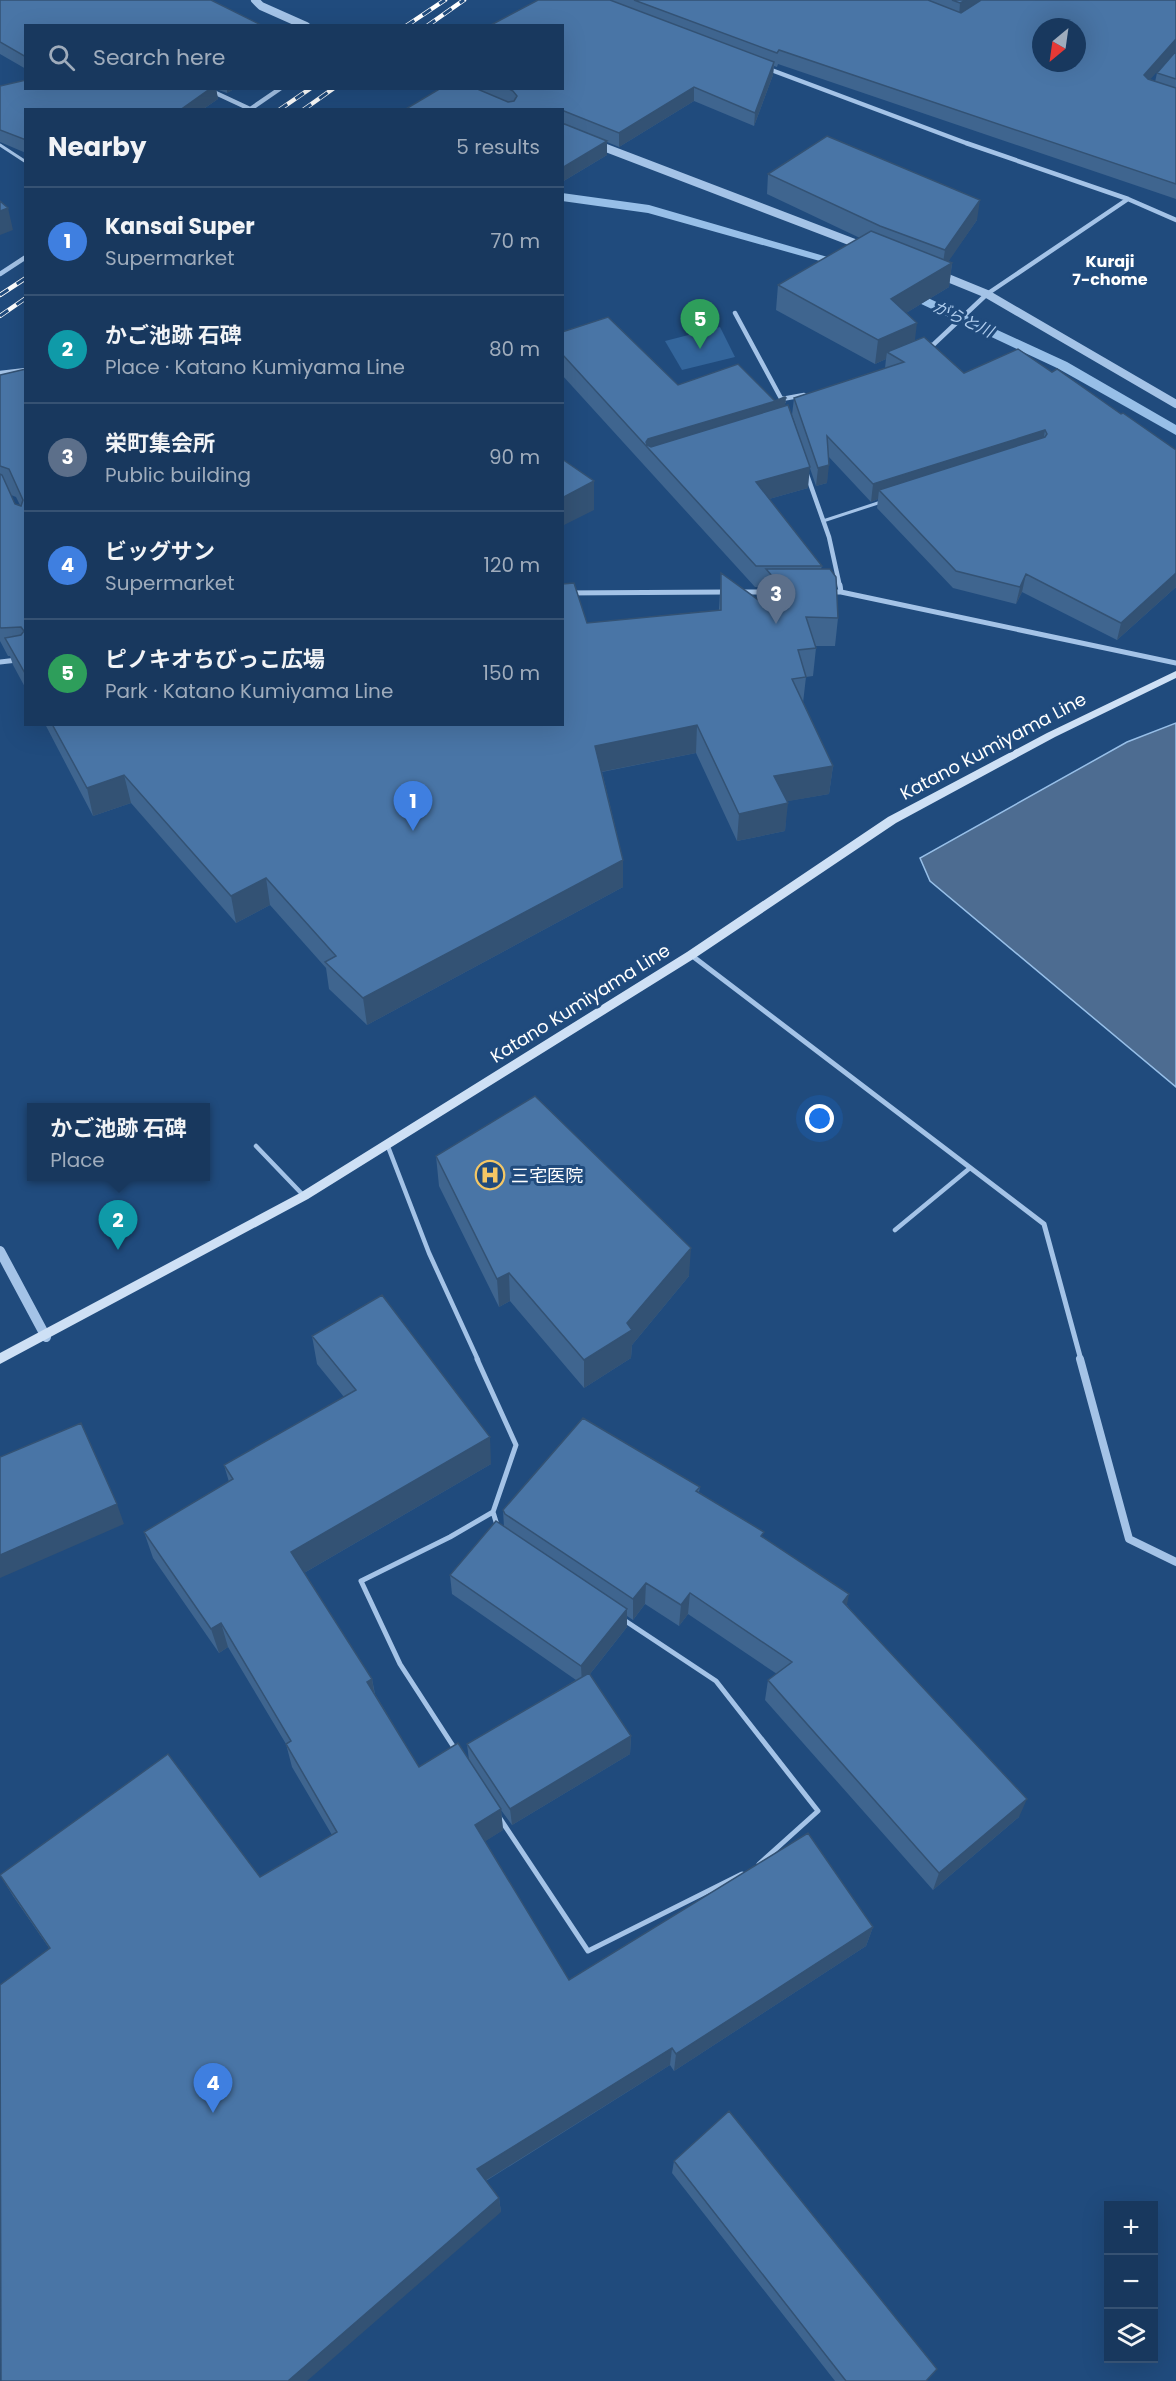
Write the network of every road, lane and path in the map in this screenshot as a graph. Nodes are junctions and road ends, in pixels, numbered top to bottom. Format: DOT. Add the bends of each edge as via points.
graph roads {
  1 [pos="255,0"];
  2 [pos="302,24"];
  3 [pos="765,68"];
  4 [pos="210,90"];
  5 [pos="278,90"];
  6 [pos="248,108"];
  7 [pos="251,108"];
  8 [pos="583,139"];
  9 [pos="0,146"];
  10 [pos="24,161"];
  11 [pos="1128,200"];
  12 [pos="1176,220"];
  13 [pos="871,249"];
  14 [pos="24,258"];
  15 [pos="925,269"];
  16 [pos="0,274"];
  17 [pos="987,294"];
  18 [pos="735,314"];
  19 [pos="925,348"];
  20 [pos="24,370"];
  21 [pos="0,373"];
  22 [pos="811,394"];
  23 [pos="782,399"];
  24 [pos="1176,404"];
  25 [pos="786,410"];
  26 [pos="804,464"];
  27 [pos="888,500"];
  28 [pos="823,521"];
  29 [pos="783,592"];
  30 [pos="818,592"];
  31 [pos="841,592"];
  32 [pos="564,593"];
  33 [pos="24,660"];
  34 [pos="0,662"];
  35 [pos="1176,663"];
  36 [pos="1176,674"];
  37 [pos="691,955"];
  38 [pos="387,1144"];
  39 [pos="256,1146"];
  40 [pos="970,1168"];
  41 [pos="304,1196"];
  42 [pos="895,1230"];
  43 [pos="0,1251"];
  44 [pos="46,1337"];
  45 [pos="0,1359"];
  46 [pos="493,1512"];
  47 [pos="499,1530"];
  48 [pos="1176,1562"];
  49 [pos="618,1616"];
  50 [pos="457,1752"];
  51 [pos="495,1811"];
  52 [pos="756,1867"];
  53 [pos="746,1872"];
  1 -- 2 [label="street"];
  3 -- 11 [label="street"];
  4 -- 6 [label="street"];
  5 -- 7 [label="street"];
  8 -- 13 [label="street"];
  9 -- 10 [label="lane"];
  11 -- 12 [label="street"];
  11 -- 17 [label="street"];
  14 -- 16 [label="street"];
  15 -- 17 [label="street"];
  17 -- 19 [label="street"];
  17 -- 24 [label="street"];
  18 -- 23 [label="street"];
  20 -- 21 [label="street"];
  22 -- 23 [label="street"];
  23 -- 25 [label="street"];
  26 -- 28 [label="street"];
  27 -- 28 [label="lane"];
  28 -- 31 [label="street"];
  29 -- 32 [label="street"];
  30 -- 31 [label="street"];
  31 -- 35 [label="street"];
  33 -- 34 [label="street"];
  36 -- 37 [label="main road, Katano Kumiyama Line" via="892,820"];
  37 -- 38 [label="main road, Katano Kumiyama Line"];
  37 -- 40 [label="street"];
  38 -- 41 [label="main road, Katano Kumiyama Line"];
  38 -- 46 [label="lane" via="429,1253 516,1445"];
  39 -- 41 [label="lane"];
  40 -- 42 [label="lane"];
  40 -- 48 [label="street" via="1044,1224 1129,1539"];
  41 -- 44 [label="main road, Katano Kumiyama Line"];
  43 -- 44 [label="street"];
  44 -- 45 [label="main road, Katano Kumiyama Line"];
  46 -- 47 [label="lane"];
  46 -- 50 [label="lane" via="361,1581 399,1664"];
  49 -- 52 [label="lane" via="716,1681 818,1811"];
  51 -- 53 [label="lane" via="588,1951"];
}
